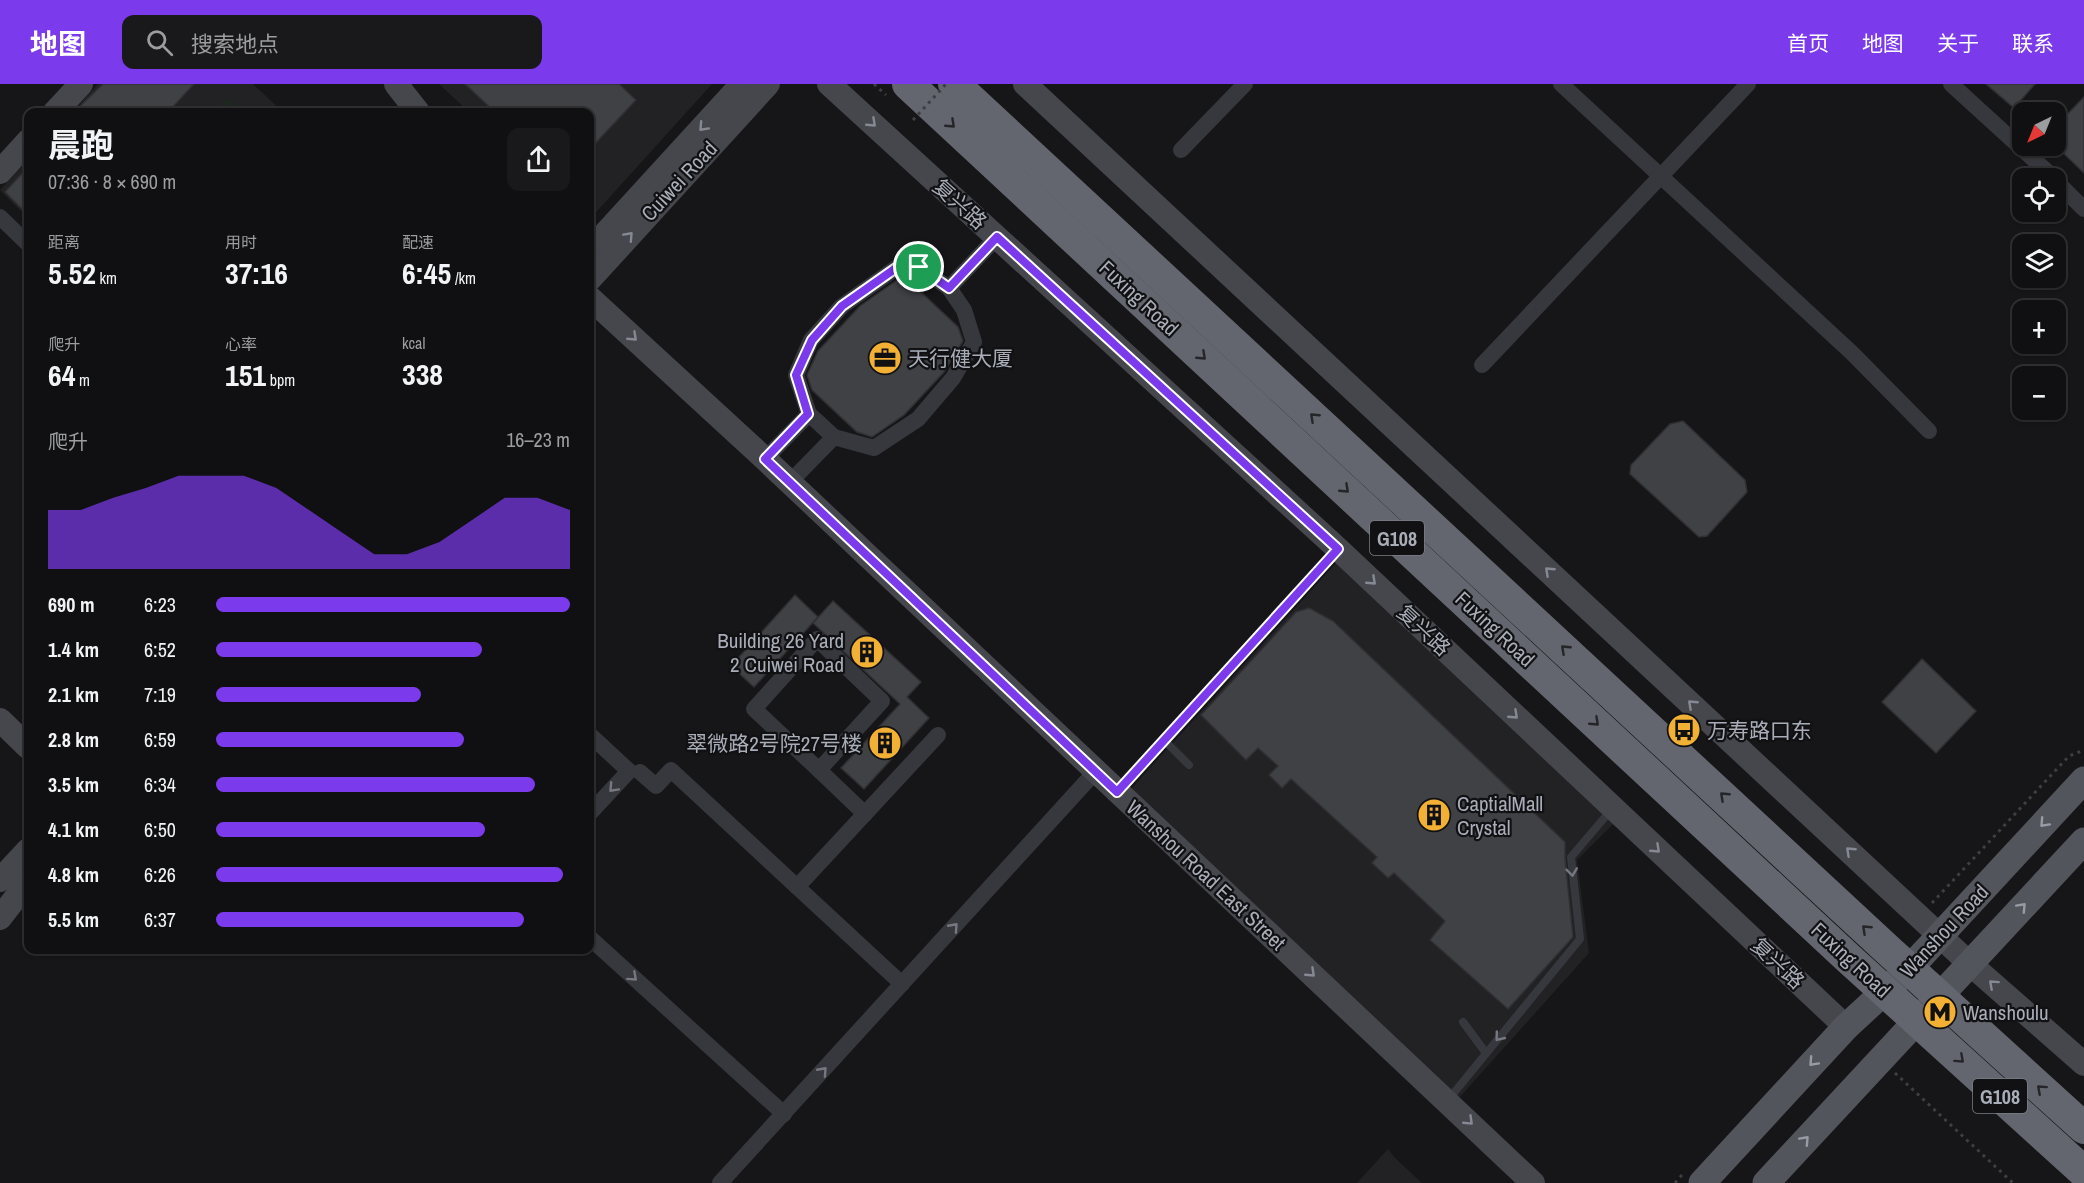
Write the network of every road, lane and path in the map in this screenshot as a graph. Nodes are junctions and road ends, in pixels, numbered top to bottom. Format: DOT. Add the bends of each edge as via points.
graph roads {
  1 [pos="81,84"];
  2 [pos="396,84"];
  3 [pos="742,84"];
  4 [pos="768,84"];
  5 [pos="829,84"];
  6 [pos="908,84"];
  7 [pos="946,84"];
  8 [pos="954,84"];
  9 [pos="1025,84"];
  10 [pos="1245,84"];
  11 [pos="1561,84"];
  12 [pos="1748,84"];
  13 [pos="1951,84"];
  14 [pos="59,108"];
  15 [pos="415,108"];
  16 [pos="913,120"];
  17 [pos="24,145"];
  18 [pos="1181,150"];
  19 [pos="2042,168"];
  20 [pos="0,172"];
  21 [pos="1662,175"];
  22 [pos="2066,191"];
  23 [pos="2084,209"];
  24 [pos="0,217"];
  25 [pos="997,237"];
  26 [pos="24,240"];
  27 [pos="594,246"];
  28 [pos="594,275"];
  29 [pos="949,288"];
  30 [pos="594,302"];
  31 [pos="1482,365"];
  32 [pos="808,414"];
  33 [pos="1929,431"];
  34 [pos="834,437"];
  35 [pos="765,459"];
  36 [pos="790,482"];
  37 [pos="1338,549"];
  38 [pos="0,720"];
  39 [pos="938,735"];
  40 [pos="594,739"];
  41 [pos="1164,741"];
  42 [pos="24,743"];
  43 [pos="1189,765"];
  44 [pos="819,770"];
  45 [pos="1096,771"];
  46 [pos="640,772"];
  47 [pos="2084,780"];
  48 [pos="1117,792"];
  49 [pos="1612,808"];
  50 [pos="594,809"];
  51 [pos="865,814"];
  52 [pos="2082,847"];
  53 [pos="24,854"];
  54 [pos="0,880"];
  55 [pos="24,887"];
  56 [pos="797,887"];
  57 [pos="0,918"];
  58 [pos="1941,936"];
  59 [pos="594,942"];
  60 [pos="1969,963"];
  61 [pos="1909,969"];
  62 [pos="902,984"];
  63 [pos="1886,993"];
  64 [pos="1939,996"];
  65 [pos="1917,1020"];
  66 [pos="1463,1022"];
  67 [pos="1846,1027"];
  68 [pos="1486,1053"];
  69 [pos="1880,1059"];
  70 [pos="2084,1064"];
  71 [pos="1448,1100"];
  72 [pos="784,1114"];
  73 [pos="2084,1128"];
  74 [pos="2084,1172"];
  75 [pos="720,1183"];
  76 [pos="1533,1183"];
  77 [pos="1702,1183"];
  78 [pos="1766,1183"];
  79 [pos="2013,1183"];
  1 -- 14 [label="street"];
  2 -- 15 [label="street"];
  3 -- 27 [label="street, Cuiwei Road, one-way"];
  28 -- 4 [label="street, Cuiwei Road, one-way"];
  5 -- 25 [label="street, 复兴路, one-way"];
  6 -- 63 [label="highway, Fuxing Road / G108, one-way"];
  7 -- 16 [label="path, bridge"];
  61 -- 8 [label="highway, Fuxing Road / G108, one-way"];
  58 -- 9 [label="street, one-way"];
  10 -- 18 [label="street"];
  11 -- 21 [label="street"];
  12 -- 21 [label="street"];
  13 -- 19 [label="street"];
  17 -- 20 [label="street"];
  21 -- 31 [label="street"];
  21 -- 33 [label="street" via="1852,353"];
  22 -- 23 [label="street"];
  24 -- 26 [label="street"];
  25 -- 29 [label="street"];
  25 -- 37 [label="street, 复兴路"];
  29 -- 32 [label="street" via="919,267 896,268 842,306 812,340 796,375"];
  29 -- 34 [label="street" via="964,310 974,342 953,378 918,419 874,448"];
  30 -- 35 [label="street, Wanshou Road East Street, one-way"];
  32 -- 34 [label="street"];
  32 -- 35 [label="street"];
  34 -- 36 [label="street"];
  35 -- 36 [label="street, Wanshou Road East Street"];
  36 -- 45 [label="street, Wanshou Road East Street"];
  37 -- 41 [label="lane"];
  37 -- 49 [label="street, 复兴路, one-way"];
  38 -- 42 [label="street"];
  39 -- 51 [label="street"];
  40 -- 50 [label="street, one-way" via="629,771"];
  41 -- 43 [label="lane"];
  41 -- 48 [label="lane"];
  44 -- 44 [label="street" via="754,709 817,639 882,701"];
  44 -- 51 [label="street"];
  45 -- 48 [label="street, Wanshou Road East Street"];
  62 -- 45 [label="street, one-way"];
  46 -- 56 [label="street" via="656,786 670,770"];
  47 -- 58 [label="main road, Wanshou Road, one-way"];
  48 -- 71 [label="street, Wanshou Road East Street, one-way"];
  49 -- 67 [label="street, 复兴路, one-way"];
  49 -- 68 [label="lane, one-way" via="1570,857 1580,939"];
  51 -- 56 [label="street"];
  60 -- 52 [label="main road, Wanshou Road, one-way"];
  53 -- 54 [label="street"];
  55 -- 57 [label="street"];
  56 -- 62 [label="street"];
  58 -- 60 [label="street"];
  58 -- 61 [label="main road, Wanshou Road"];
  59 -- 72 [label="street, one-way"];
  60 -- 64 [label="main road, Wanshou Road"];
  70 -- 60 [label="street, one-way"];
  61 -- 63 [label="main road, Wanshou Road"];
  61 -- 64 [label="highway, Fuxing Road / G108"];
  72 -- 62 [label="street, one-way"];
  63 -- 65 [label="highway, Fuxing Road / G108"];
  63 -- 67 [label="main road, Wanshou Road"];
  64 -- 65 [label="main road, Wanshou Road"];
  73 -- 64 [label="highway, Fuxing Road / G108, one-way"];
  65 -- 69 [label="main road, Wanshou Road"];
  65 -- 74 [label="highway, Fuxing Road / G108, one-way"];
  66 -- 68 [label="lane"];
  67 -- 77 [label="main road, Wanshou Road, one-way"];
  68 -- 71 [label="lane"];
  78 -- 69 [label="main road, Wanshou Road, one-way"];
  69 -- 79 [label="path"];
  71 -- 76 [label="street, Wanshou Road East Street, one-way"];
  72 -- 75 [label="street"];
}
